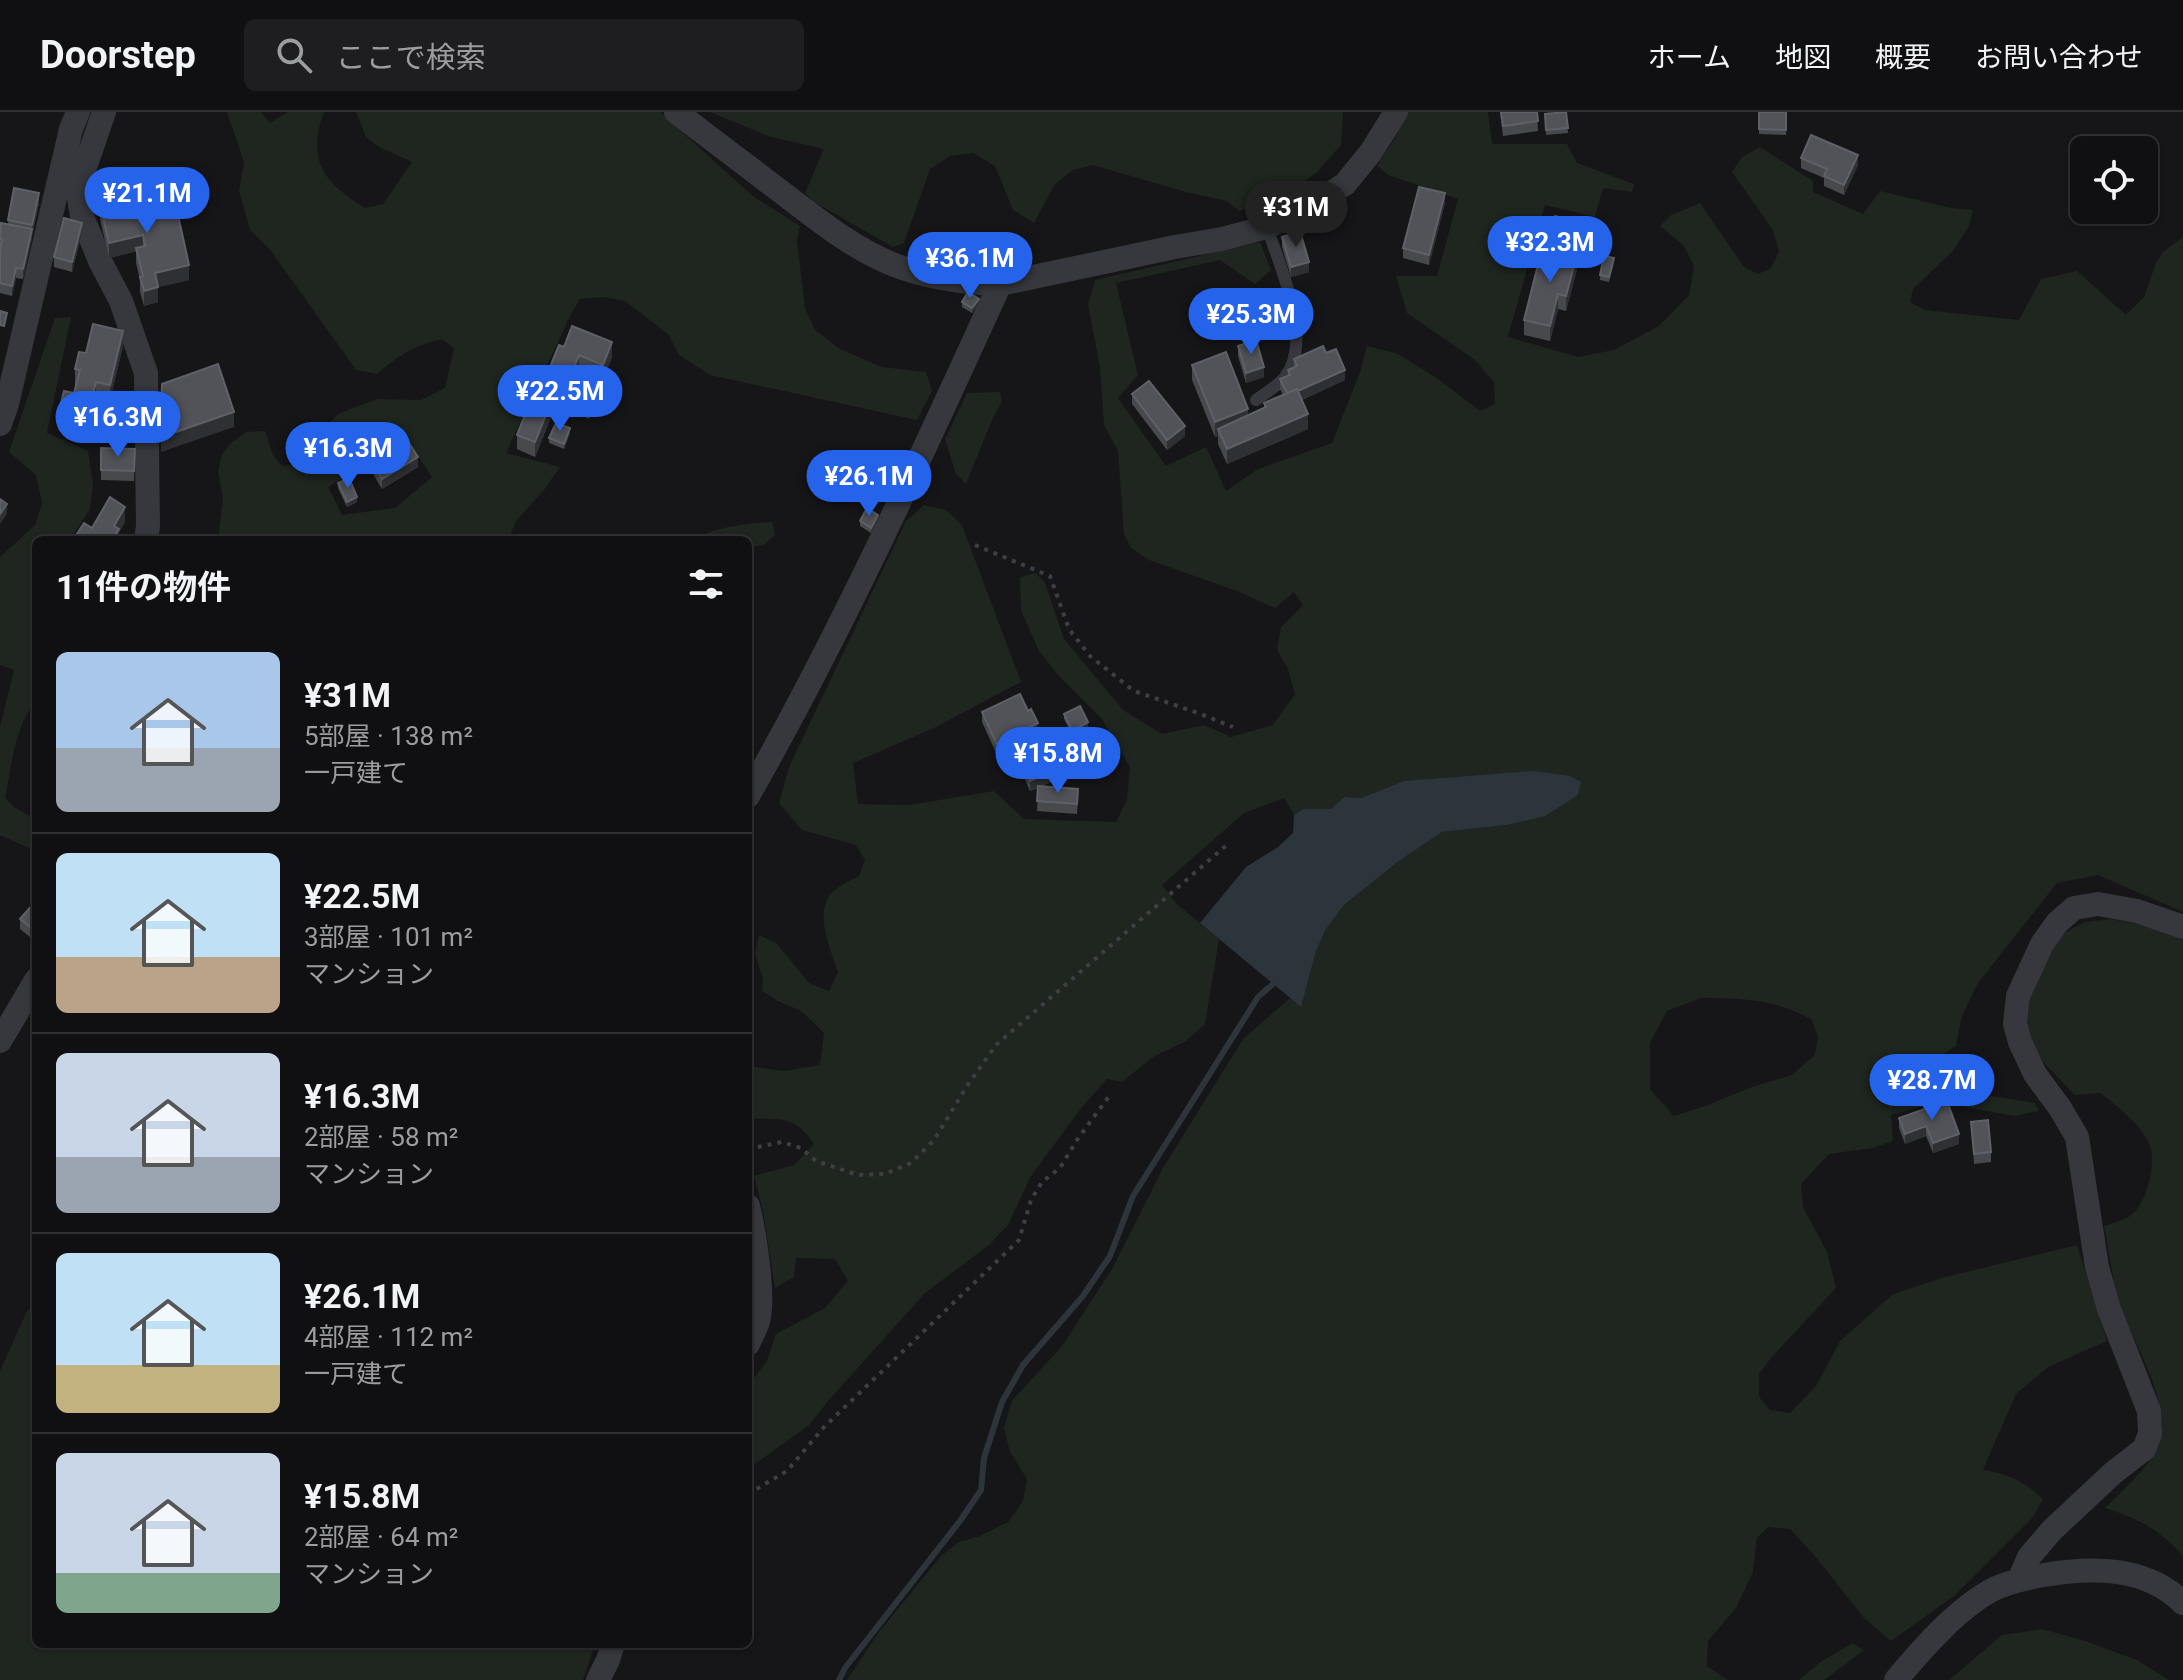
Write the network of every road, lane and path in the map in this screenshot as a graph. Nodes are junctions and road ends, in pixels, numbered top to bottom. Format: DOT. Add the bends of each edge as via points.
graph roads {
  1 [pos="78,112"];
  2 [pos="104,112"];
  3 [pos="676,112"];
  4 [pos="1396,112"];
  5 [pos="1267,227"];
  6 [pos="1000,284"];
  7 [pos="1256,400"];
  8 [pos="0,424"];
  9 [pos="147,536"];
  10 [pos="975,545"];
  11 [pos="1233,727"];
  12 [pos="752,789"];
  13 [pos="1229,843"];
  14 [pos="2183,927"];
  15 [pos="32,987"];
  16 [pos="0,1041"];
  17 [pos="1110,1095"];
  18 [pos="752,1148"];
  19 [pos="752,1220"];
  20 [pos="752,1335"];
  21 [pos="752,1492"];
  22 [pos="2019,1580"];
  23 [pos="2183,1603"];
  24 [pos="612,1648"];
  25 [pos="598,1680"];
  26 [pos="1896,1680"];
  1 -- 8 [label="street"];
  2 -- 9 [label="street" via="79,198 146,373"];
  3 -- 6 [label="street" via="859,248 935,277"];
  4 -- 5 [label="street" via="1345,184"];
  5 -- 6 [label="street"];
  5 -- 7 [label="lane" via="1298,335 1284,378"];
  6 -- 12 [label="street" via="873,557"];
  10 -- 11 [label="path" via="1050,576 1069,629 1090,656 1134,691"];
  13 -- 18 [label="path" via="996,1045 934,1140 911,1163 885,1174 858,1175 782,1142"];
  14 -- 22 [label="street" via="2111,906 2074,908 2042,944 2018,996 2015,1024 2020,1042 2077,1137 2097,1267 2149,1411 2150,1434 2144,1449 2052,1530 2029,1557"];
  15 -- 16 [label="street"];
  17 -- 21 [label="path" via="1060,1168 1036,1191 1019,1240 825,1426 787,1471"];
  19 -- 20 [label="street" via="760,1293"];
  22 -- 23 [label="street" via="2102,1569 2155,1583"];
  22 -- 26 [label="street" via="1994,1589 1962,1611"];
  24 -- 25 [label="street"];
}
